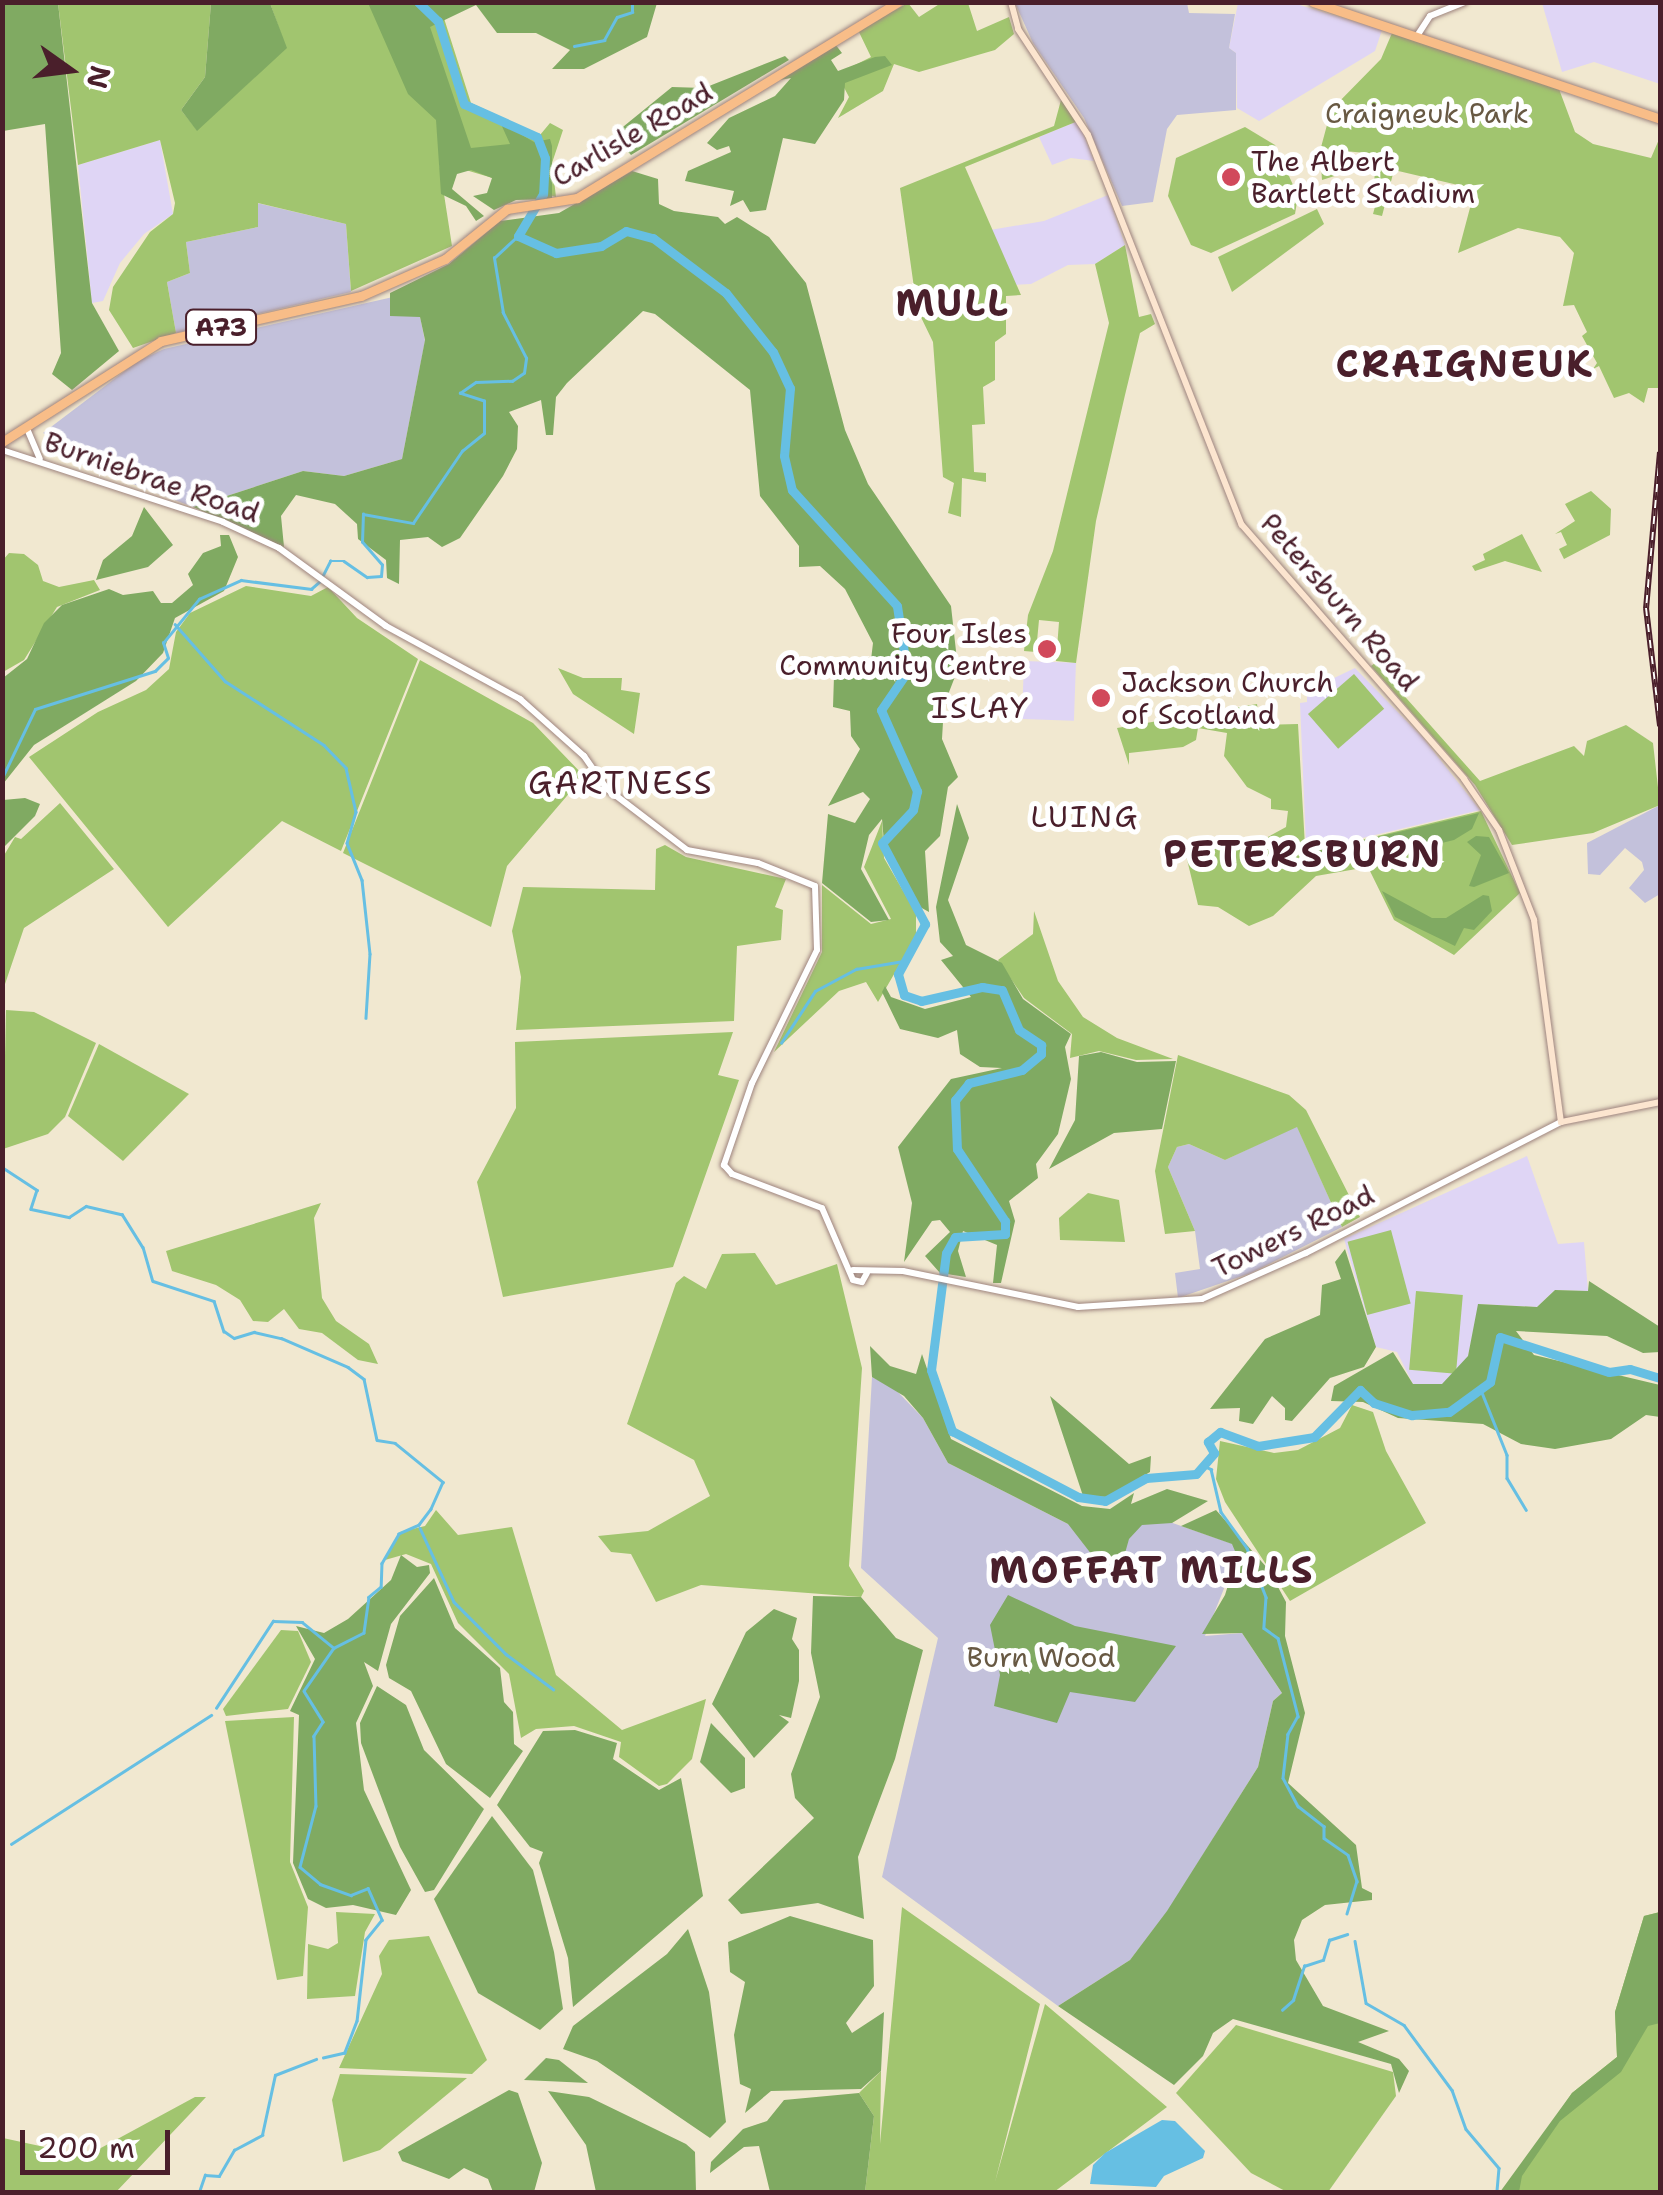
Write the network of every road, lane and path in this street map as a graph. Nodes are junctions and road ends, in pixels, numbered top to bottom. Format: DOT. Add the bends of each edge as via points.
graph roads {
  1 [pos="898,2"];
  2 [pos="1011,2"];
  3 [pos="1313,2"];
  4 [pos="1464,2"];
  5 [pos="1417,36"];
  6 [pos="1660,120"];
  7 [pos="30,437"];
  8 [pos="2,446"];
  9 [pos="16,454"];
  10 [pos="41,460"];
  11 [pos="1660,1102"];
  12 [pos="1561,1122"];
  13 [pos="853,1270"];
  14 [pos="867,1273"];
  1 -- 7 [label="main road, Carlisle Road / A73" via="577,198 555,206 521,205 401,281 145,348"];
  2 -- 12 [label="main road, Petersburn Road" via="1025,40 1088,135 1242,525 1464,779 1499,830 1534,920"];
  3 -- 5 [label="main road"];
  4 -- 5 [label="street" via="1430,16"];
  5 -- 6 [label="main road"];
  7 -- 8 [label="main road, Carlisle Road / A73"];
  7 -- 9 [label="street"];
  7 -- 10 [label="street"];
  8 -- 9 [label="street, Burniebrae Road"];
  9 -- 10 [label="street, Burniebrae Road"];
  10 -- 13 [label="street, Burniebrae Road" via="223,522 316,571 386,626 520,699 584,756 606,788 688,850 758,863 817,888 818,950 752,1083 724,1164 732,1174 822,1208"];
  11 -- 12 [label="main road, Towers Road"];
  12 -- 14 [label="street, Towers Road" via="1306,1254 1202,1299 1078,1307 941,1279"];
  13 -- 14 [label="street"];
  13 -- 14 [label="street" via="858,1282"];
}
